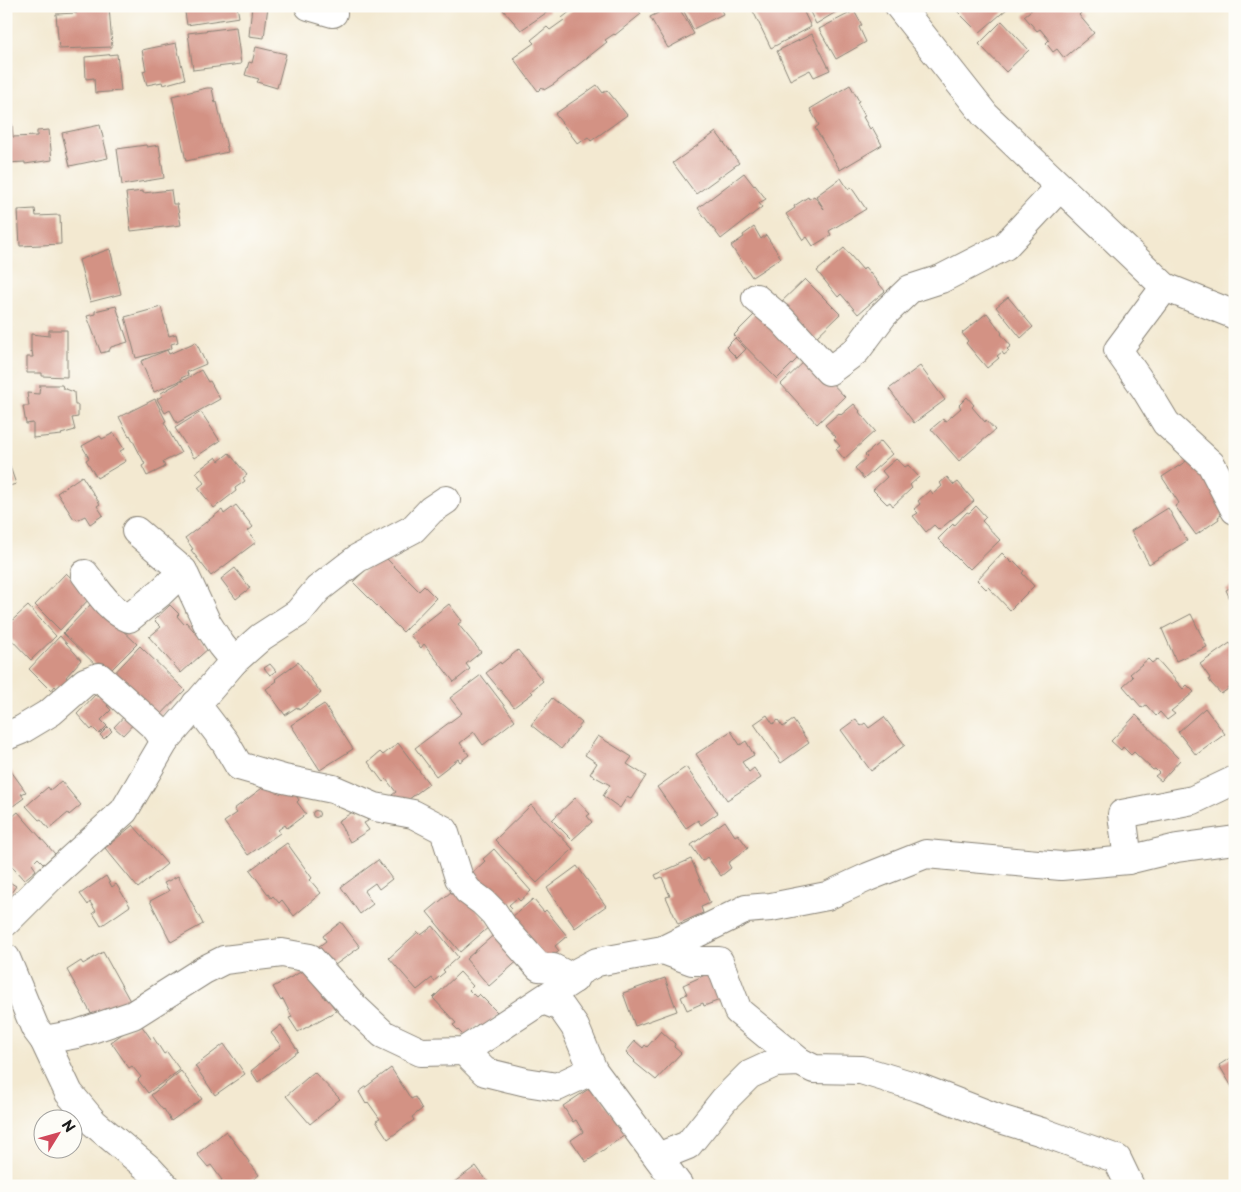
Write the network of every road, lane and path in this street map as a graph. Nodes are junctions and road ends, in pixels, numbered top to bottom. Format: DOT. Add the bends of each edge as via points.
graph roads {
  1 [pos="899,6"];
  2 [pos="1060,187"];
  3 [pos="1165,287"];
  4 [pos="756,298"];
  5 [pos="1235,314"];
  6 [pos="446,500"];
  7 [pos="1235,510"];
  8 [pos="136,531"];
  9 [pos="182,571"];
  10 [pos="85,574"];
  11 [pos="234,661"];
  12 [pos="196,704"];
  13 [pos="6,736"];
  14 [pos="165,741"];
  15 [pos="1235,780"];
  16 [pos="1235,840"];
  17 [pos="1128,860"];
  18 [pos="6,922"];
  19 [pos="663,950"];
  20 [pos="6,958"];
  21 [pos="574,979"];
  22 [pos="543,1000"];
  23 [pos="44,1040"];
  24 [pos="464,1052"];
  25 [pos="800,1062"];
  26 [pos="593,1070"];
  27 [pos="658,1157"];
  28 [pos="165,1186"];
  29 [pos="679,1186"];
  30 [pos="1130,1186"];
  1 -- 2 [label="street" via="985,115"];
  2 -- 3 [label="street"];
  2 -- 4 [label="street" via="1005,246 942,279 910,289 883,315 856,351 830,371 782,320"];
  3 -- 5 [label="street"];
  3 -- 7 [label="street" via="1118,350 1166,423 1211,464"];
  6 -- 11 [label="street" via="413,529 358,558 318,589 298,613 261,637"];
  8 -- 9 [label="street"];
  9 -- 10 [label="street" via="130,618 105,601"];
  9 -- 11 [label="street" via="207,622"];
  11 -- 12 [label="street"];
  12 -- 14 [label="street"];
  12 -- 21 [label="street" via="239,766 333,789 375,807 413,814 444,830 458,878 468,891 494,913 539,967 553,968"];
  13 -- 14 [label="street" via="51,712 84,682 99,677 156,728"];
  14 -- 18 [label="street" via="124,811"];
  15 -- 17 [label="street" via="1194,800 1122,814"];
  16 -- 17 [label="street" via="1177,848"];
  17 -- 19 [label="street" via="1061,866 926,854 827,896 746,909"];
  19 -- 21 [label="street" via="597,962 578,972"];
  19 -- 25 [label="street" via="692,960 719,961 738,1012"];
  20 -- 23 [label="street" via="35,1028"];
  21 -- 22 [label="street"];
  22 -- 24 [label="street"];
  22 -- 26 [label="street" via="560,1007 575,1027"];
  23 -- 24 [label="street" via="77,1034 133,1015 224,960 282,952 310,958 351,1004 384,1034 421,1052"];
  23 -- 28 [label="street" via="70,1093 88,1116"];
  24 -- 26 [label="street" via="485,1072 542,1084 557,1086"];
  25 -- 27 [label="street" via="775,1063 748,1075 688,1145"];
  25 -- 30 [label="street" via="814,1069 861,1070 920,1088 1117,1160"];
  26 -- 27 [label="street"];
  27 -- 29 [label="street"];
}
